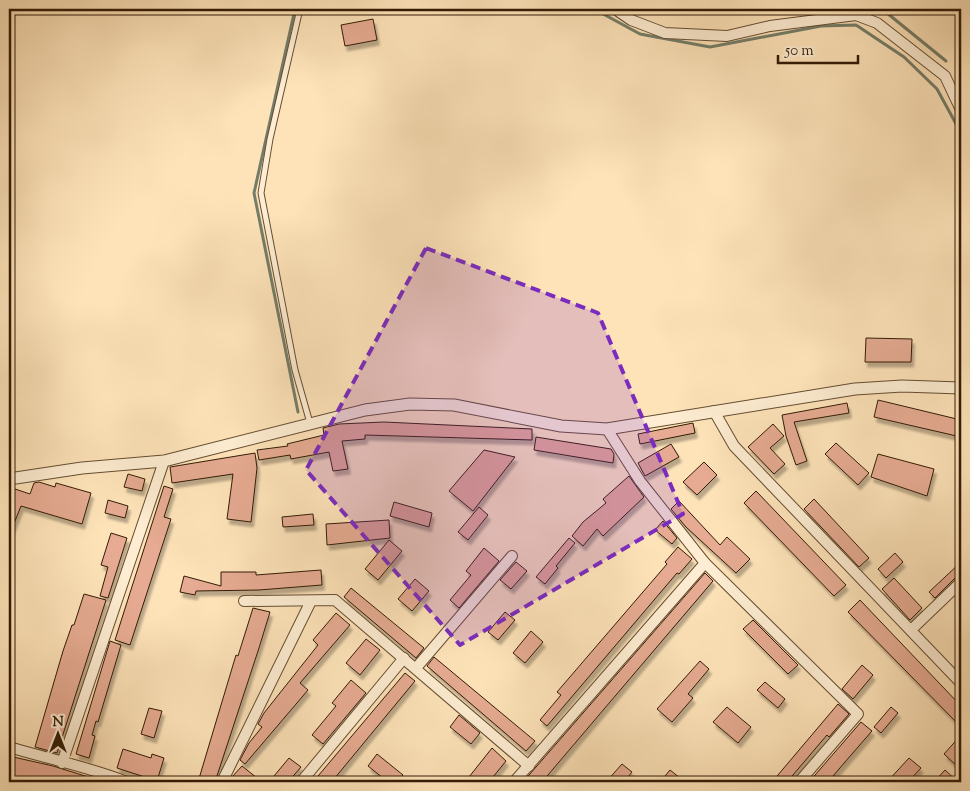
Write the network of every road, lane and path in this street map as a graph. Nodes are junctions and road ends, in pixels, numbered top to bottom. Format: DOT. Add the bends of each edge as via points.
graph roads {
  1 [pos="300,9"];
  2 [pos="614,9"];
  3 [pos="865,14"];
  4 [pos="961,110"];
  5 [pos="961,388"];
  6 [pos="714,411"];
  7 [pos="310,423"];
  8 [pos="606,429"];
  9 [pos="164,461"];
  10 [pos="9,479"];
  11 [pos="512,556"];
  12 [pos="705,563"];
  13 [pos="961,582"];
  14 [pos="244,601"];
  15 [pos="311,601"];
  16 [pos="911,630"];
  17 [pos="404,658"];
  18 [pos="416,668"];
  19 [pos="961,683"];
  20 [pos="9,747"];
  21 [pos="62,763"];
  22 [pos="529,766"];
  23 [pos="127,782"];
  24 [pos="222,782"];
  25 [pos="301,782"];
  26 [pos="514,782"];
  27 [pos="799,782"];
  1 -- 7 [label="lane" via="261,193 294,370"];
  2 -- 3 [label="street" via="665,34 727,36 770,26"];
  3 -- 4 [label="street" via="945,76"];
  5 -- 6 [label="street" via="902,386 855,389"];
  6 -- 8 [label="street"];
  6 -- 16 [label="street" via="734,446"];
  7 -- 8 [label="street" via="388,406 454,404 561,426"];
  7 -- 9 [label="street"];
  8 -- 12 [label="street" via="640,481"];
  9 -- 10 [label="street" via="82,468"];
  9 -- 21 [label="street"];
  11 -- 18 [label="street"];
  12 -- 22 [label="street"];
  12 -- 27 [label="street" via="858,714"];
  13 -- 16 [label="street"];
  14 -- 15 [label="street"];
  15 -- 17 [label="street" via="335,600"];
  15 -- 24 [label="street"];
  16 -- 19 [label="street"];
  17 -- 18 [label="street"];
  17 -- 25 [label="street"];
  18 -- 22 [label="street"];
  20 -- 21 [label="street"];
  21 -- 23 [label="street" via="89,768"];
  22 -- 26 [label="street"];
}
